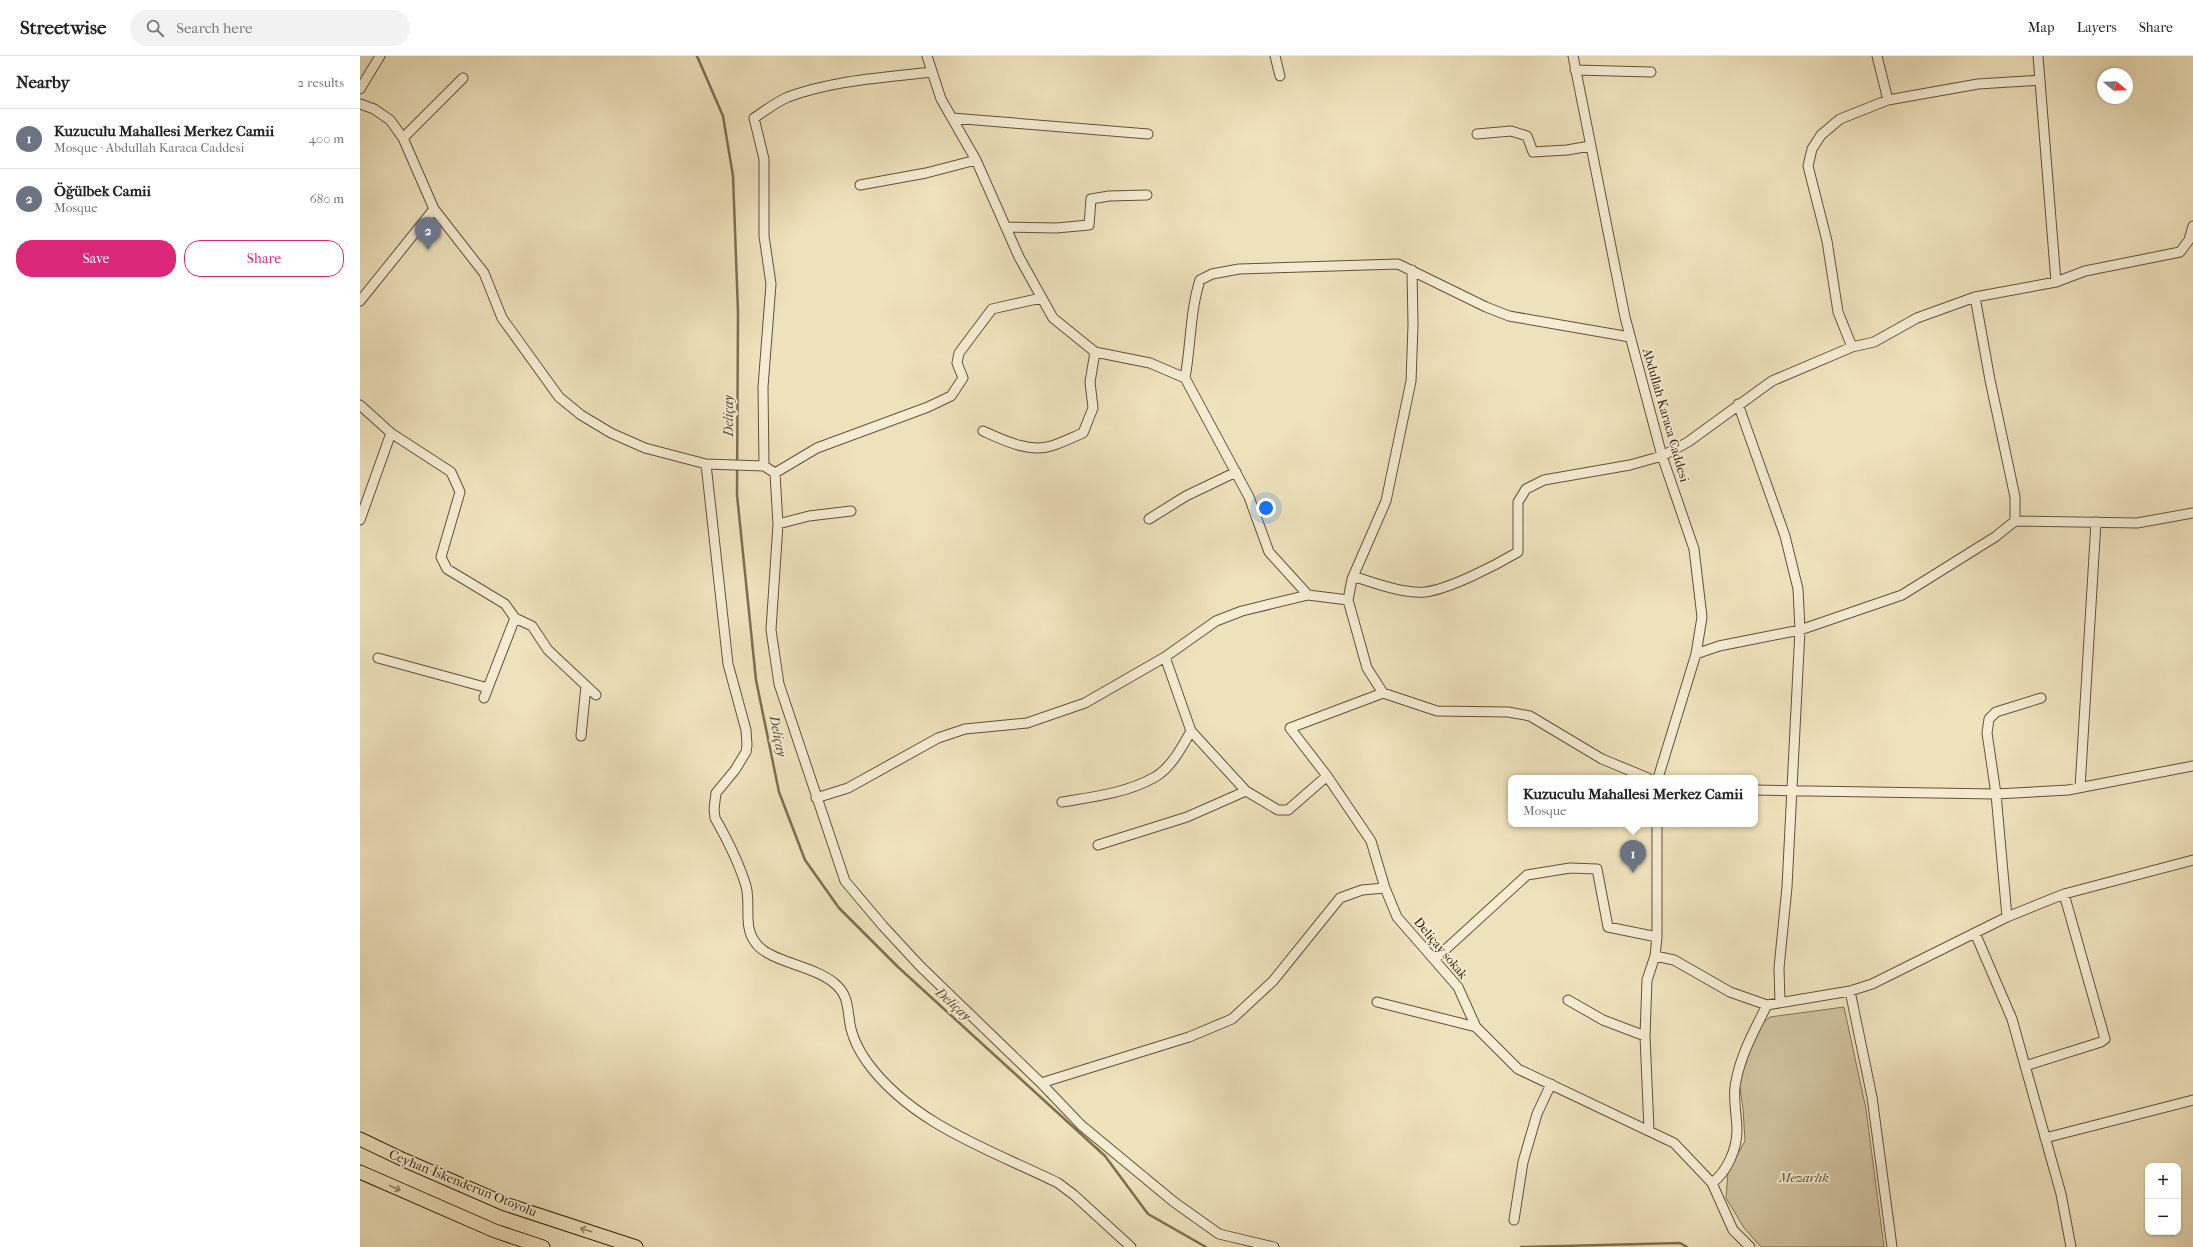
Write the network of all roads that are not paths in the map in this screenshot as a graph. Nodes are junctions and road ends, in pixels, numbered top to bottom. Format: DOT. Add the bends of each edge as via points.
graph roads {
  1 [pos="380,56"];
  2 [pos="926,56"];
  3 [pos="1275,56"];
  4 [pos="1572,56"];
  5 [pos="1877,56"];
  6 [pos="2038,56"];
  7 [pos="1575,70"];
  8 [pos="931,72"];
  9 [pos="1651,72"];
  10 [pos="1280,76"];
  11 [pos="463,78"];
  12 [pos="2040,80"];
  13 [pos="360,89"];
  14 [pos="1888,100"];
  15 [pos="360,104"];
  16 [pos="952,118"];
  17 [pos="1148,134"];
  18 [pos="1477,134"];
  19 [pos="403,138"];
  20 [pos="1590,146"];
  21 [pos="976,160"];
  22 [pos="860,185"];
  23 [pos="1147,195"];
  24 [pos="434,209"];
  25 [pos="2193,226"];
  26 [pos="1006,227"];
  27 [pos="1412,270"];
  28 [pos="2056,282"];
  29 [pos="1975,297"];
  30 [pos="1041,298"];
  31 [pos="360,301"];
  32 [pos="1630,337"];
  33 [pos="1852,347"];
  34 [pos="1095,352"];
  35 [pos="1185,378"];
  36 [pos="1738,404"];
  37 [pos="360,405"];
  38 [pos="983,431"];
  39 [pos="391,433"];
  40 [pos="1662,456"];
  41 [pos="706,464"];
  42 [pos="764,466"];
  43 [pos="1236,472"];
  44 [pos="775,473"];
  45 [pos="851,512"];
  46 [pos="2193,513"];
  47 [pos="1149,519"];
  48 [pos="360,520"];
  49 [pos="2015,521"];
  50 [pos="2096,522"];
  51 [pos="778,524"];
  52 [pos="1352,579"];
  53 [pos="1308,595"];
  54 [pos="1348,600"];
  55 [pos="515,618"];
  56 [pos="1800,630"];
  57 [pos="1696,654"];
  58 [pos="378,658"];
  59 [pos="1165,658"];
  60 [pos="586,686"];
  61 [pos="488,688"];
  62 [pos="1383,694"];
  63 [pos="596,695"];
  64 [pos="484,698"];
  65 [pos="2041,698"];
  66 [pos="1191,731"];
  67 [pos="581,736"];
  68 [pos="2193,766"];
  69 [pos="1641,775"];
  70 [pos="1659,775"];
  71 [pos="1327,776"];
  72 [pos="2080,788"];
  73 [pos="1758,790"];
  74 [pos="1792,790"];
  75 [pos="1246,792"];
  76 [pos="1996,794"];
  77 [pos="816,798"];
  78 [pos="1062,802"];
  79 [pos="1657,827"];
  80 [pos="1098,845"];
  81 [pos="2193,860"];
  82 [pos="1385,888"];
  83 [pos="2064,894"];
  84 [pos="2007,918"];
  85 [pos="1975,933"];
  86 [pos="1657,937"];
  87 [pos="1655,956"];
  88 [pos="1435,959"];
  89 [pos="1850,991"];
  90 [pos="1568,1000"];
  91 [pos="1377,1002"];
  92 [pos="1780,1002"];
  93 [pos="1767,1005"];
  94 [pos="1476,1027"];
  95 [pos="1645,1036"];
  96 [pos="2025,1066"];
  97 [pos="1041,1082"];
  98 [pos="1551,1084"];
  99 [pos="2193,1100"];
  100 [pos="1649,1130"];
  101 [pos="2045,1138"];
  102 [pos="360,1139"];
  103 [pos="360,1172"];
  104 [pos="1712,1183"];
  105 [pos="1514,1220"];
  106 [pos="543,1247"];
  107 [pos="636,1247"];
  108 [pos="1131,1247"];
  109 [pos="1274,1247"];
  110 [pos="1750,1247"];
  111 [pos="1892,1247"];
  112 [pos="2071,1247"];
  1 -- 13 [label="street"];
  2 -- 8 [label="street"];
  3 -- 10 [label="street"];
  4 -- 7 [label="street, Abdullah Karaca Caddesi"];
  5 -- 14 [label="street"];
  6 -- 12 [label="street"];
  7 -- 9 [label="street"];
  7 -- 20 [label="street, Abdullah Karaca Caddesi"];
  8 -- 16 [label="street" via="941,99"];
  8 -- 42 [label="street" via="809,90 787,98 754,118 764,159 764,236 771,284 763,387"];
  11 -- 19 [label="street"];
  12 -- 14 [label="street" via="1978,84"];
  12 -- 28 [label="street"];
  14 -- 33 [label="street" via="1840,118 1812,149 1808,166 1827,241 1838,312"];
  15 -- 19 [label="street" via="374,109 390,120"];
  16 -- 17 [label="street"];
  16 -- 21 [label="street"];
  18 -- 20 [label="street" via="1511,131 1527,136 1533,152"];
  19 -- 24 [label="street"];
  20 -- 32 [label="street, Abdullah Karaca Caddesi"];
  21 -- 22 [label="street" via="926,173"];
  21 -- 26 [label="street"];
  23 -- 26 [label="street" via="1091,199 1089,225 1056,228"];
  24 -- 31 [label="street"];
  24 -- 41 [label="street" via="484,273 502,318 559,396 581,415 611,433 645,448"];
  25 -- 28 [label="street" via="2189,240 2180,252 2085,271"];
  26 -- 30 [label="street"];
  27 -- 32 [label="street" via="1509,316"];
  27 -- 35 [label="street" via="1398,264 1239,269 1212,274 1200,280 1195,295 1191,349"];
  27 -- 52 [label="street" via="1411,381 1386,501"];
  28 -- 29 [label="street"];
  29 -- 33 [label="street" via="1916,318 1874,342"];
  29 -- 49 [label="street" via="2015,497"];
  30 -- 34 [label="street" via="1053,318"];
  30 -- 44 [label="street" via="992,309 959,353 957,363 963,378 951,396 817,448"];
  32 -- 40 [label="street, Abdullah Karaca Caddesi"];
  33 -- 36 [label="street" via="1772,381"];
  34 -- 35 [label="street" via="1150,364"];
  34 -- 38 [label="street" via="1090,382 1093,408 1083,433 1040,448 1002,440"];
  35 -- 43 [label="street"];
  36 -- 40 [label="street" via="1688,442"];
  36 -- 56 [label="street" via="1785,536 1798,589"];
  37 -- 39 [label="street"];
  39 -- 48 [label="street"];
  39 -- 55 [label="street" via="451,472 460,492 441,557 448,569 505,604"];
  40 -- 52 [label="street" via="1630,465 1544,480 1526,490 1518,502 1518,552 1450,584 1425,592 1400,589 1359,578"];
  40 -- 57 [label="street, Abdullah Karaca Caddesi" via="1694,549 1702,617"];
  41 -- 42 [label="street"];
  41 -- 108 [label="street" via="728,664 746,730 747,745 746,752 735,770 716,793 714,809 715,818 740,869 746,888 750,932 755,942 762,950 820,972 835,983 844,994 856,1044 882,1079 911,1107 934,1123 1058,1183"];
  42 -- 44 [label="street"];
  43 -- 47 [label="street" via="1186,496"];
  43 -- 53 [label="street" via="1249,497 1269,552"];
  44 -- 51 [label="street"];
  45 -- 51 [label="street" via="809,516"];
  46 -- 50 [label="street" via="2137,523"];
  49 -- 50 [label="street"];
  49 -- 56 [label="street" via="1995,537 1902,595"];
  50 -- 72 [label="street"];
  51 -- 77 [label="street" via="771,630 779,684"];
  52 -- 54 [label="street"];
  53 -- 54 [label="street"];
  53 -- 59 [label="street" via="1242,611 1216,621"];
  54 -- 62 [label="street" via="1367,668"];
  55 -- 60 [label="street" via="532,626 548,650"];
  55 -- 61 [label="street"];
  56 -- 57 [label="street" via="1719,646"];
  56 -- 74 [label="street"];
  57 -- 70 [label="street, Abdullah Karaca Caddesi"];
  58 -- 61 [label="street"];
  59 -- 66 [label="street"];
  59 -- 77 [label="street" via="1085,703 1027,723 965,729 938,738 848,788"];
  60 -- 63 [label="street"];
  60 -- 67 [label="street"];
  61 -- 64 [label="street"];
  62 -- 69 [label="street" via="1437,711 1508,712 1530,716 1602,759"];
  62 -- 71 [label="street, Deliçay sokak" via="1290,728"];
  65 -- 76 [label="street" via="1996,712 1989,719 1987,733"];
  66 -- 75 [label="street"];
  66 -- 78 [label="street" via="1172,762 1156,777 1111,794"];
  68 -- 72 [label="street"];
  71 -- 75 [label="street" via="1288,810 1278,810"];
  71 -- 82 [label="street, Deliçay sokak" via="1371,841"];
  72 -- 76 [label="street"];
  73 -- 74 [label="street"];
  74 -- 76 [label="street"];
  74 -- 92 [label="street" via="1787,887 1779,968"];
  75 -- 80 [label="street" via="1187,817"];
  76 -- 84 [label="street"];
  77 -- 97 [label="street" via="845,881 859,899 920,966"];
  79 -- 86 [label="street"];
  81 -- 83 [label="street"];
  82 -- 88 [label="street, Deliçay sokak" via="1397,917"];
  82 -- 97 [label="street" via="1362,890 1340,898 1273,981 1232,1019 1189,1037"];
  83 -- 84 [label="street"];
  83 -- 96 [label="street" via="2105,1039"];
  84 -- 85 [label="street"];
  85 -- 89 [label="street" via="1872,984"];
  85 -- 96 [label="street" via="2012,1019"];
  86 -- 87 [label="street"];
  86 -- 88 [label="street" via="1608,927 1597,869 1570,868 1527,875"];
  87 -- 93 [label="street" via="1674,960 1730,992"];
  87 -- 95 [label="street" via="1647,980"];
  88 -- 94 [label="street, Deliçay sokak" via="1458,987"];
  89 -- 92 [label="street"];
  89 -- 111 [label="street" via="1872,1097"];
  90 -- 95 [label="street" via="1603,1020"];
  91 -- 94 [label="street"];
  92 -- 93 [label="street"];
  93 -- 104 [label="street" via="1747,1046 1735,1082 1737,1131 1734,1146 1724,1172"];
  94 -- 98 [label="street, Deliçay sokak" via="1518,1069"];
  95 -- 100 [label="street"];
  96 -- 101 [label="street"];
  97 -- 109 [label="street" via="1082,1125 1202,1223 1219,1234"];
  98 -- 100 [label="street, Deliçay sokak"];
  98 -- 105 [label="street" via="1538,1114 1523,1162"];
  99 -- 101 [label="street"];
  100 -- 104 [label="street, Deliçay sokak" via="1674,1144"];
  101 -- 112 [label="street" via="2061,1194"];
  107 -- 102 [label="highway, Ceyhan-İskenderun Otoyolu, one-way" via="506,1204"];
  103 -- 106 [label="highway, one-way" via="495,1231"];
  104 -- 110 [label="street" via="1732,1230"];
}
